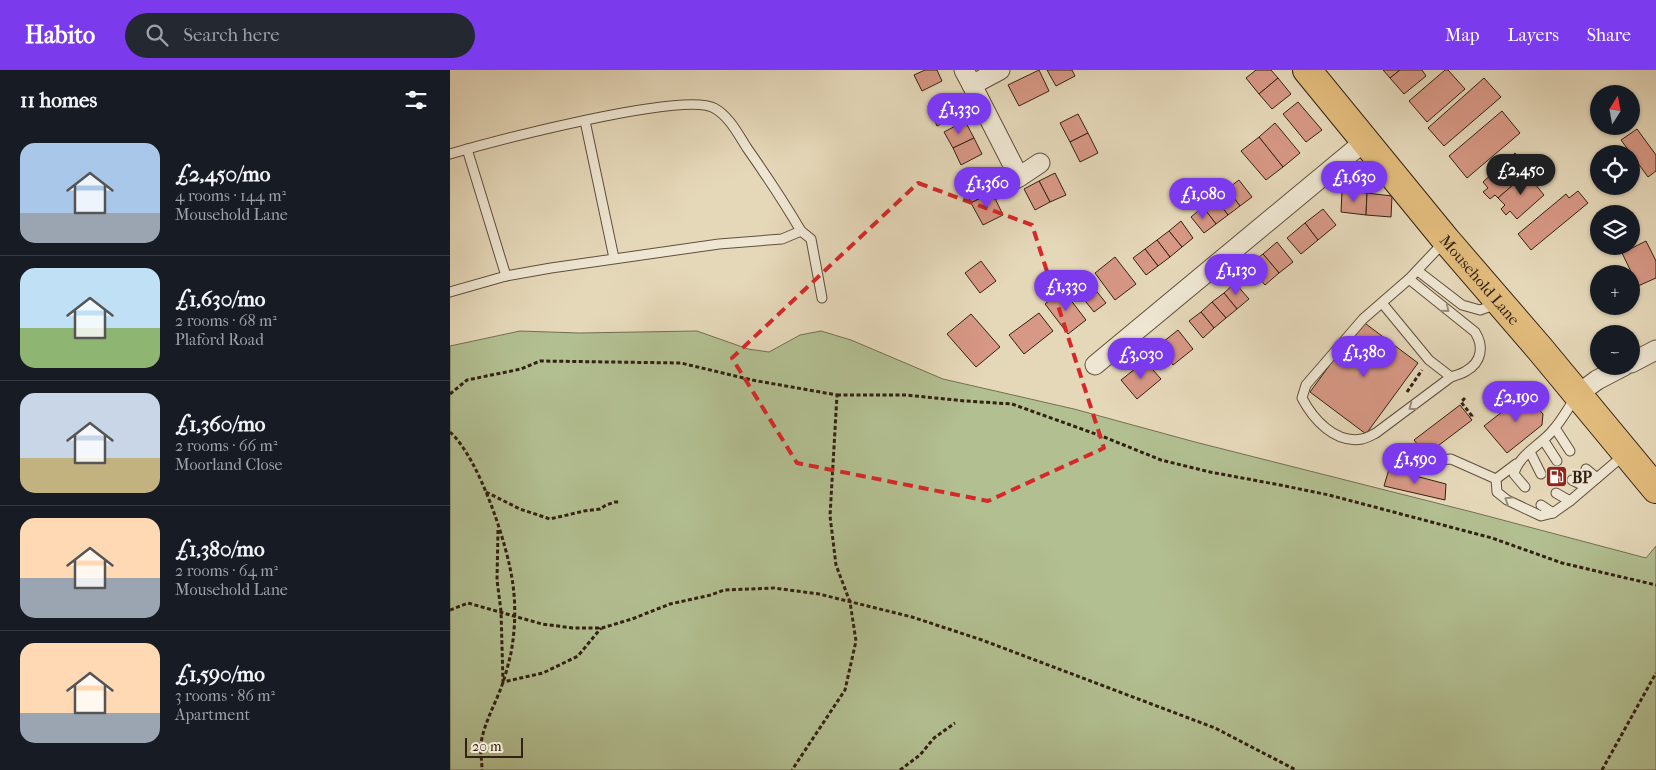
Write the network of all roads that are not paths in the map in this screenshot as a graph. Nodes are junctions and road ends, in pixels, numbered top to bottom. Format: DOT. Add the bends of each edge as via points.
graph roads {
  1 [pos="1000,70"];
  2 [pos="1307,70"];
  3 [pos="968,78"];
  4 [pos="584,121"];
  5 [pos="1365,141"];
  6 [pos="467,149"];
  7 [pos="450,154"];
  8 [pos="1040,163"];
  9 [pos="1019,177"];
  10 [pos="996,189"];
  11 [pos="800,231"];
  12 [pos="1446,240"];
  13 [pos="614,258"];
  14 [pos="1418,271"];
  15 [pos="506,276"];
  16 [pos="1409,279"];
  17 [pos="450,292"];
  18 [pos="822,298"];
  19 [pos="1382,303"];
  20 [pos="1500,303"];
  21 [pos="1656,350"];
  22 [pos="1640,358"];
  23 [pos="1095,365"];
  24 [pos="1607,375"];
  25 [pos="1451,377"];
  26 [pos="1577,394"];
  27 [pos="1555,428"];
  28 [pos="1544,441"];
  29 [pos="1570,450"];
  30 [pos="1530,452"];
  31 [pos="1626,453"];
  32 [pos="1405,454"];
  33 [pos="1556,461"];
  34 [pos="1516,464"];
  35 [pos="1586,469"];
  36 [pos="1541,474"];
  37 [pos="1596,478"];
  38 [pos="1496,479"];
  39 [pos="1572,480"];
  40 [pos="1586,486"];
  41 [pos="1525,487"];
  42 [pos="1656,489"];
  43 [pos="1556,493"];
  44 [pos="1570,501"];
  45 [pos="1541,505"];
  46 [pos="1552,513"];
  1 -- 3 [label="street"];
  2 -- 5 [label="highway, Mousehold Lane"];
  3 -- 9 [label="street"];
  4 -- 6 [label="lane"];
  4 -- 11 [label="lane" via="692,103 713,107 727,118 782,198"];
  4 -- 13 [label="lane"];
  5 -- 12 [label="highway, Mousehold Lane"];
  5 -- 23 [label="street"];
  6 -- 7 [label="lane"];
  6 -- 15 [label="lane"];
  8 -- 9 [label="street"];
  9 -- 10 [label="street"];
  11 -- 13 [label="lane" via="782,239"];
  11 -- 18 [label="lane" via="811,238"];
  12 -- 14 [label="lane"];
  12 -- 20 [label="highway, Mousehold Lane"];
  13 -- 15 [label="lane"];
  14 -- 16 [label="lane"];
  14 -- 20 [label="lane" via="1453,299 1472,308 1480,310"];
  15 -- 17 [label="lane"];
  16 -- 19 [label="lane"];
  16 -- 25 [label="lane, one-way" via="1474,332 1480,341 1477,362 1466,372"];
  19 -- 25 [label="lane" via="1430,360"];
  25 -- 19 [label="lane, one-way" via="1376,433 1363,439 1349,439 1317,421 1302,398 1306,385 1363,319"];
  20 -- 26 [label="highway, Mousehold Lane"];
  21 -- 22 [label="street"];
  24 -- 26 [label="street"];
  26 -- 27 [label="lane"];
  26 -- 31 [label="highway, Mousehold Lane"];
  27 -- 28 [label="lane"];
  27 -- 29 [label="lane"];
  28 -- 30 [label="lane"];
  28 -- 33 [label="lane"];
  30 -- 34 [label="lane"];
  30 -- 36 [label="lane"];
  31 -- 37 [label="lane"];
  31 -- 42 [label="highway, Mousehold Lane"];
  32 -- 38 [label="lane" via="1427,461 1450,459"];
  34 -- 38 [label="lane"];
  34 -- 41 [label="lane" via="1514,474"];
  35 -- 37 [label="lane"];
  37 -- 40 [label="lane"];
  46 -- 38 [label="lane, one-way" via="1540,516 1507,500 1497,492"];
  39 -- 40 [label="lane"];
  40 -- 44 [label="lane"];
  43 -- 44 [label="lane"];
  44 -- 46 [label="lane"];
  45 -- 46 [label="lane"];
}
